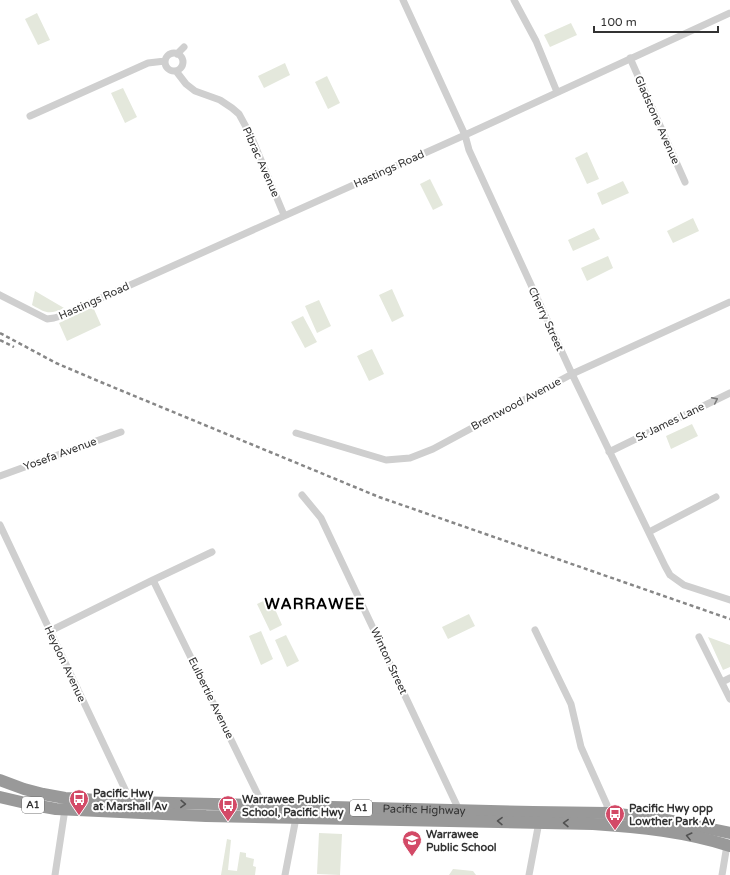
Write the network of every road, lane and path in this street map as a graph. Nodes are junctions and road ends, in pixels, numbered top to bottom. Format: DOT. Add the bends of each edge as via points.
graph roads {
  1 [pos="403,0"];
  2 [pos="514,0"];
  3 [pos="730,13"];
  4 [pos="184,47"];
  5 [pos="177,54"];
  6 [pos="630,58"];
  7 [pos="165,61"];
  8 [pos="176,71"];
  9 [pos="557,92"];
  10 [pos="30,116"];
  11 [pos="465,135"];
  12 [pos="685,182"];
  13 [pos="284,215"];
  14 [pos="0,295"];
  15 [pos="730,302"];
  16 [pos="572,374"];
  17 [pos="730,393"];
  18 [pos="121,432"];
  19 [pos="296,433"];
  20 [pos="609,452"];
  21 [pos="0,476"];
  22 [pos="302,495"];
  23 [pos="716,497"];
  24 [pos="0,525"];
  25 [pos="649,532"];
  26 [pos="212,552"];
  27 [pos="153,580"];
  28 [pos="730,600"];
  29 [pos="535,630"];
  30 [pos="50,631"];
  31 [pos="700,637"];
  32 [pos="730,678"];
  33 [pos="722,682"];
  34 [pos="730,699"];
  35 [pos="0,780"];
  36 [pos="0,797"];
  37 [pos="131,802"];
  38 [pos="65,809"];
  39 [pos="459,810"];
  40 [pos="263,811"];
  41 [pos="607,813"];
  42 [pos="295,818"];
  43 [pos="539,822"];
  44 [pos="730,833"];
  45 [pos="729,846"];
  46 [pos="55,875"];
  47 [pos="285,875"];
  48 [pos="529,875"];
  49 [pos="722,875"];
  1 -- 11 [label="street, Cherry Street"];
  2 -- 9 [label="street" via="536,41"];
  3 -- 6 [label="street, Hastings Road"];
  4 -- 5 [label="street"];
  5 -- 7 [label="street" via="170,54"];
  5 -- 8 [label="street" via="181,57 182,64"];
  6 -- 9 [label="street, Hastings Road"];
  6 -- 12 [label="street, Gladstone Avenue"];
  7 -- 8 [label="street" via="168,69"];
  7 -- 10 [label="street" via="148,63"];
  8 -- 13 [label="street, Pibrac Avenue" via="186,84 220,100 239,114 251,136"];
  9 -- 11 [label="street, Hastings Road"];
  11 -- 13 [label="street, Hastings Road"];
  11 -- 16 [label="street, Cherry Street" via="469,150"];
  13 -- 14 [label="street, Hastings Road" via="54,318 47,319"];
  15 -- 16 [label="street, Brentwood Avenue"];
  16 -- 19 [label="street, Brentwood Avenue" via="433,449 410,458 386,460"];
  16 -- 20 [label="street, Cherry Street"];
  20 -- 17 [label="street, St James Lane, one-way"];
  18 -- 21 [label="street, Yosefa Avenue"];
  20 -- 25 [label="street, Cherry Street"];
  22 -- 39 [label="street, Winton Street" via="321,518"];
  23 -- 25 [label="street"];
  24 -- 30 [label="street, Heydon Avenue"];
  25 -- 28 [label="street, Cherry Street" via="670,575 675,580"];
  26 -- 27 [label="street"];
  27 -- 30 [label="street"];
  27 -- 40 [label="street, Eulbertie Avenue"];
  29 -- 41 [label="street" via="571,704 581,747 607,804"];
  30 -- 37 [label="street, Heydon Avenue"];
  31 -- 33 [label="street"];
  32 -- 33 [label="street"];
  33 -- 34 [label="street"];
  35 -- 37 [label="highway, Pacific Highway / A1" via="24,789 65,798"];
  36 -- 38 [label="highway, Pacific Highway / A1"];
  37 -- 40 [label="highway, Pacific Highway / A1, one-way"];
  38 -- 40 [label="highway, Pacific Highway / A1" via="206,816"];
  38 -- 46 [label="street"];
  39 -- 40 [label="highway, Pacific Highway / A1"];
  39 -- 41 [label="highway, Pacific Highway / A1"];
  40 -- 42 [label="highway, Pacific Highway / A1"];
  41 -- 44 [label="highway, Pacific Highway / A1" via="658,818"];
  43 -- 42 [label="highway, Pacific Highway / A1, one-way"];
  42 -- 47 [label="street"];
  45 -- 43 [label="highway, Pacific Highway / A1, one-way" via="650,828"];
  43 -- 48 [label="street"];
  45 -- 49 [label="street"];
}
